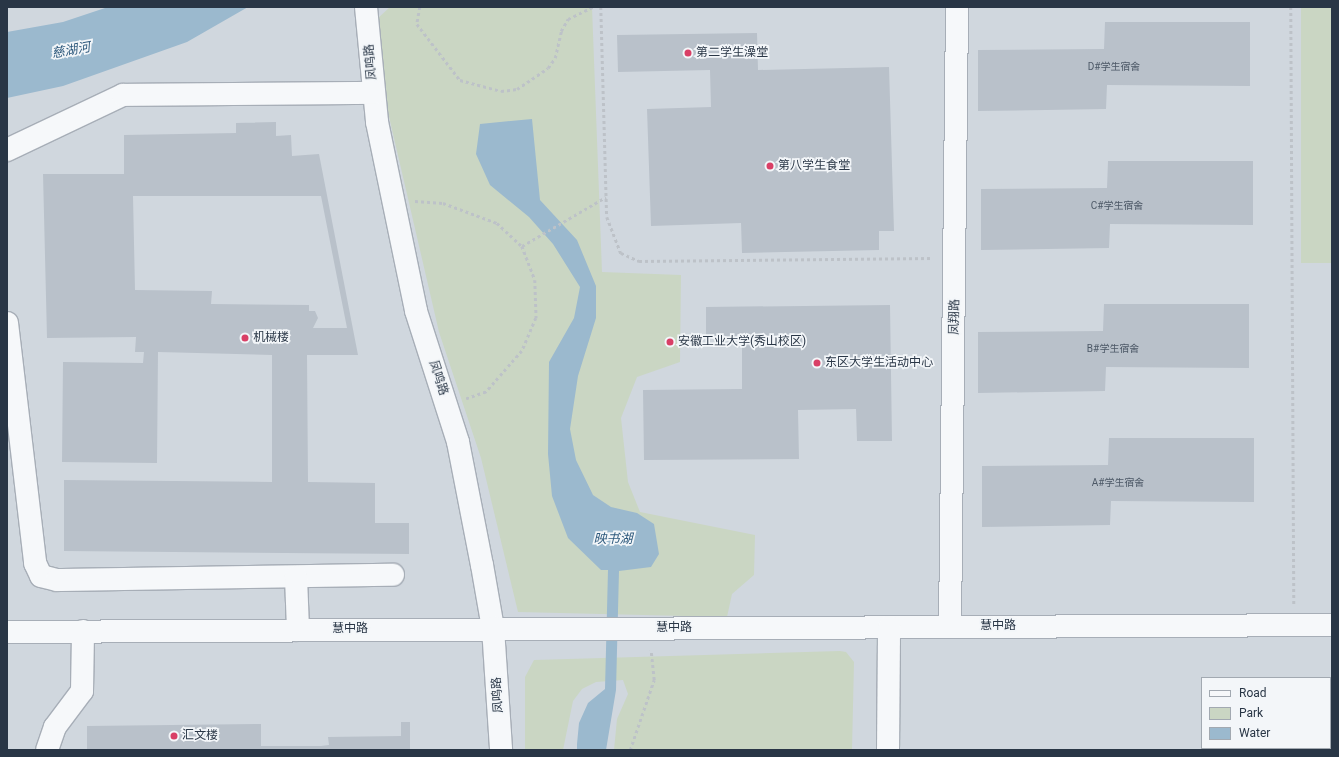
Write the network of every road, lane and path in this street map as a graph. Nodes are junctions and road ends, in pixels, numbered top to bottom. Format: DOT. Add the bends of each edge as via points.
graph roads {
  1 [pos="366,7"];
  2 [pos="420,7"];
  3 [pos="593,7"];
  4 [pos="601,7"];
  5 [pos="957,7"];
  6 [pos="1291,7"];
  7 [pos="374,93"];
  8 [pos="7,150"];
  9 [pos="606,197"];
  10 [pos="394,204"];
  11 [pos="522,246"];
  12 [pos="956,258"];
  13 [pos="7,322"];
  14 [pos="447,406"];
  15 [pos="393,575"];
  16 [pos="296,577"];
  17 [pos="1332,625"];
  18 [pos="1294,626"];
  19 [pos="890,627"];
  20 [pos="950,627"];
  21 [pos="493,628"];
  22 [pos="647,628"];
  23 [pos="298,630"];
  24 [pos="12,632"];
  25 [pos="83,632"];
  26 [pos="47,750"];
  27 [pos="501,750"];
  28 [pos="630,750"];
  29 [pos="888,750"];
  1 -- 7 [label="street, 凤鸣路"];
  2 -- 3 [label="path" via="417,24 460,80 501,91 517,89 548,68 556,58 561,31 568,19"];
  4 -- 9 [label="path"];
  5 -- 12 [label="street, 凤翔路"];
  6 -- 18 [label="path"];
  7 -- 8 [label="street" via="123,95"];
  7 -- 10 [label="street, 凤鸣路"];
  9 -- 11 [label="path" via="539,233"];
  9 -- 12 [label="path" via="614,240 621,253 639,261"];
  10 -- 11 [label="path" via="426,200 465,209 497,223"];
  10 -- 14 [label="street, 凤鸣路" via="416,311"];
  11 -- 14 [label="path" via="538,297 530,335 522,351 486,392"];
  12 -- 20 [label="street, 凤翔路"];
  13 -- 16 [label="street" via="35,563 41,576 57,580"];
  14 -- 21 [label="street, 凤鸣路" via="458,442"];
  15 -- 16 [label="street"];
  16 -- 23 [label="street"];
  17 -- 18 [label="street, 慧中路"];
  18 -- 20 [label="street, 慧中路"];
  19 -- 20 [label="street, 慧中路"];
  19 -- 22 [label="street, 慧中路"];
  19 -- 29 [label="street"];
  21 -- 22 [label="street, 慧中路"];
  21 -- 23 [label="street, 慧中路"];
  21 -- 27 [label="street, 凤鸣路"];
  22 -- 28 [label="path" via="654,680"];
  23 -- 25 [label="street, 慧中路"];
  24 -- 25 [label="street, 慧中路"];
  25 -- 26 [label="street" via="82,691 54,727"];
}
